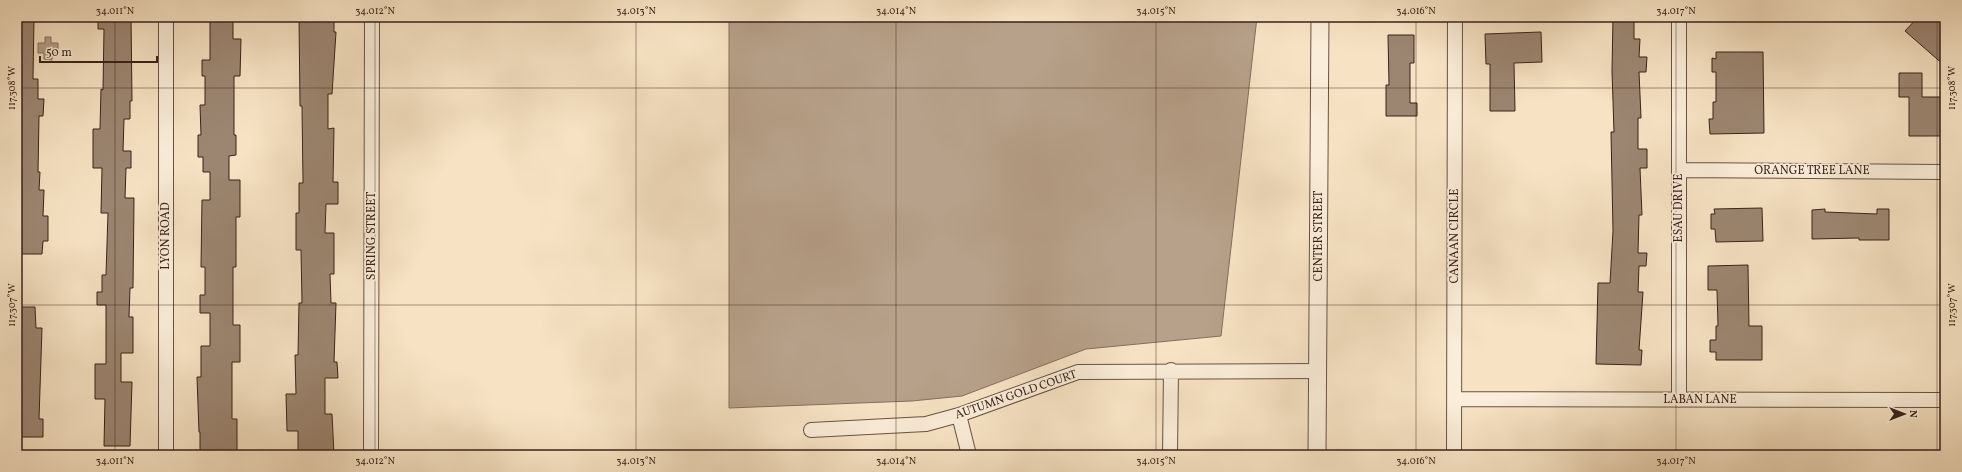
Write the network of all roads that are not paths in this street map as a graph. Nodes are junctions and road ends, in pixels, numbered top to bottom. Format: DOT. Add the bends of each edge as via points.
graph roads {
  1 [pos="166,17"];
  2 [pos="372,17"];
  3 [pos="1320,17"];
  4 [pos="1455,17"];
  5 [pos="1679,17"];
  6 [pos="1679,170"];
  7 [pos="1945,172"];
  8 [pos="1171,370"];
  9 [pos="1318,371"];
  10 [pos="1455,399"];
  11 [pos="1679,400"];
  12 [pos="1945,400"];
  13 [pos="958,415"];
  14 [pos="811,430"];
  15 [pos="166,455"];
  16 [pos="372,455"];
  17 [pos="969,455"];
  18 [pos="1170,455"];
  19 [pos="1317,455"];
  20 [pos="1454,455"];
  1 -- 15 [label="street, LYON ROAD"];
  2 -- 16 [label="street, SPRING STREET"];
  3 -- 9 [label="street, CENTER STREET"];
  4 -- 10 [label="street, CANAAN CIRCLE"];
  5 -- 6 [label="street, ESAU DRIVE"];
  6 -- 7 [label="street, ORANGE TREE LANE"];
  6 -- 11 [label="street, ESAU DRIVE"];
  8 -- 9 [label="street, AUTUMN GOLD COURT"];
  8 -- 13 [label="street, AUTUMN GOLD COURT" via="1078,372"];
  8 -- 18 [label="street"];
  9 -- 19 [label="street, CENTER STREET"];
  10 -- 11 [label="street, LABAN LANE"];
  10 -- 20 [label="street, CANAAN CIRCLE"];
  11 -- 12 [label="street, LABAN LANE"];
  13 -- 14 [label="street, AUTUMN GOLD COURT" via="926,424"];
  13 -- 17 [label="street"];
}
